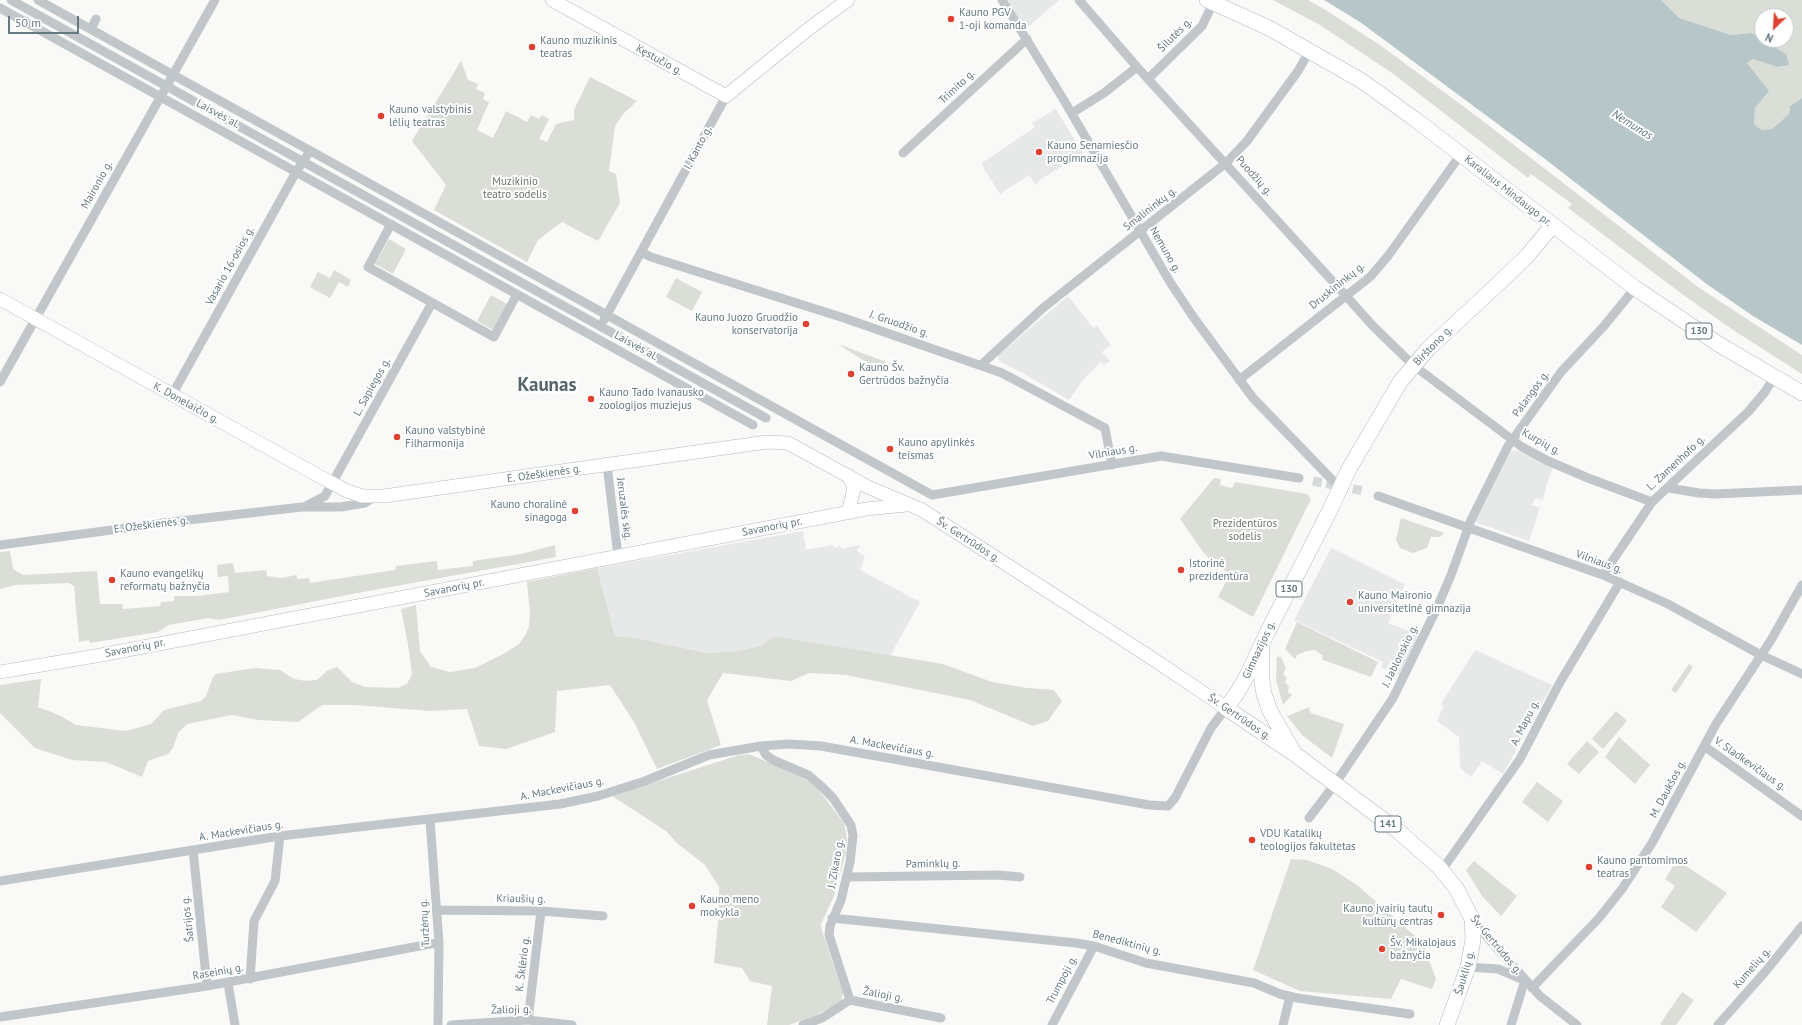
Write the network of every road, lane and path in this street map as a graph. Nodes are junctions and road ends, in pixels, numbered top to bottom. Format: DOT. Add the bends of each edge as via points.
graph roads {
  1 [pos="11,0"];
  2 [pos="38,0"];
  3 [pos="215,0"];
  4 [pos="552,0"];
  5 [pos="848,0"];
  6 [pos="1002,0"];
  7 [pos="1079,0"];
  8 [pos="1210,1"];
  9 [pos="2,12"];
  10 [pos="96,19"];
  11 [pos="91,29"];
  12 [pos="1027,39"];
  13 [pos="1310,50"];
  14 [pos="1136,67"];
  15 [pos="173,75"];
  16 [pos="1148,79"];
  17 [pos="166,86"];
  18 [pos="726,96"];
  19 [pos="160,97"];
  20 [pos="1072,113"];
  21 [pos="217,128"];
  22 [pos="212,136"];
  23 [pos="310,151"];
  24 [pos="902,153"];
  25 [pos="1461,154"];
  26 [pos="303,162"];
  27 [pos="1226,163"];
  28 [pos="296,172"];
  29 [pos="432,213"];
  30 [pos="391,224"];
  31 [pos="1553,225"];
  32 [pos="424,229"];
  33 [pos="1140,232"];
  34 [pos="419,240"];
  35 [pos="641,252"];
  36 [pos="525,265"];
  37 [pos="517,280"];
  38 [pos="1635,288"];
  39 [pos="514,292"];
  40 [pos="1346,296"];
  41 [pos="0,299"];
  42 [pos="432,303"];
  43 [pos="606,315"];
  44 [pos="36,319"];
  45 [pos="600,326"];
  46 [pos="595,337"];
  47 [pos="981,365"];
  48 [pos="1413,365"];
  49 [pos="1774,377"];
  50 [pos="1238,380"];
  51 [pos="0,382"];
  52 [pos="1802,393"];
  53 [pos="172,395"];
  54 [pos="758,399"];
  55 [pos="756,412"];
  56 [pos="781,412"];
  57 [pos="766,418"];
  58 [pos="753,425"];
  59 [pos="1512,440"];
  60 [pos="1112,464"];
  61 [pos="606,465"];
  62 [pos="849,476"];
  63 [pos="1299,478"];
  64 [pos="333,484"];
  65 [pos="1340,488"];
  66 [pos="1669,488"];
  67 [pos="1802,490"];
  68 [pos="932,495"];
  69 [pos="1378,496"];
  70 [pos="375,497"];
  71 [pos="1652,502"];
  72 [pos="908,505"];
  73 [pos="302,507"];
  74 [pos="848,513"];
  75 [pos="1468,528"];
  76 [pos="0,545"];
  77 [pos="618,556"];
  78 [pos="1604,575"];
  79 [pos="1620,582"];
  80 [pos="1802,585"];
  81 [pos="1262,644"];
  82 [pos="1762,655"];
  83 [pos="0,672"];
  84 [pos="1802,674"];
  85 [pos="1226,708"];
  86 [pos="761,746"];
  87 [pos="1704,746"];
  88 [pos="1296,755"];
  89 [pos="1335,784"];
  90 [pos="1168,806"];
  91 [pos="1802,816"];
  92 [pos="1309,818"];
  93 [pos="430,820"];
  94 [pos="280,836"];
  95 [pos="193,850"];
  96 [pos="1442,870"];
  97 [pos="847,877"];
  98 [pos="1020,877"];
  99 [pos="0,881"];
  100 [pos="438,910"];
  101 [pos="541,911"];
  102 [pos="603,916"];
  103 [pos="832,918"];
  104 [pos="1472,919"];
  105 [pos="1802,926"];
  106 [pos="439,943"];
  107 [pos="1094,946"];
  108 [pos="1468,967"];
  109 [pos="250,979"];
  110 [pos="1525,980"];
  111 [pos="228,983"];
  112 [pos="207,986"];
  113 [pos="1532,988"];
  114 [pos="1290,996"];
  115 [pos="850,1000"];
  116 [pos="1410,1014"];
  117 [pos="0,1017"];
  118 [pos="941,1018"];
  119 [pos="528,1020"];
  120 [pos="481,1024"];
  121 [pos="236,1025"];
  122 [pos="438,1025"];
  123 [pos="451,1025"];
  124 [pos="572,1025"];
  125 [pos="803,1025"];
  126 [pos="1052,1025"];
  127 [pos="1284,1025"];
  128 [pos="1447,1025"];
  129 [pos="1511,1025"];
  130 [pos="1577,1025"];
  131 [pos="1718,1025"];
  1 -- 9 [label="street"];
  1 -- 17 [label="street, Laisvės al."];
  2 -- 11 [label="street, Laisvės al."];
  3 -- 15 [label="street, Maironio g."];
  4 -- 18 [label="street, Kęstučio g."];
  5 -- 18 [label="street, I. Kanto g."];
  6 -- 12 [label="street, Nemuno g."];
  7 -- 14 [label="street, Puodžių g."];
  8 -- 13 [label="main road, Karaliaus Mindaugo pr."];
  8 -- 16 [label="street, Šilutės g." via="1202,26"];
  9 -- 19 [label="street, Laisvės al."];
  10 -- 11 [label="street"];
  11 -- 15 [label="street, Laisvės al."];
  12 -- 20 [label="street, Nemuno g."];
  12 -- 24 [label="street, Trimito g."];
  13 -- 25 [label="main road, Karaliaus Mindaugo pr." via="1362,81"];
  13 -- 27 [label="street, Smalininkų g." via="1298,71 1247,141"];
  14 -- 16 [label="street, Puodžių g."];
  14 -- 20 [label="street" via="1104,93"];
  15 -- 17 [label="street, Maironio g."];
  15 -- 23 [label="street, Laisvės al."];
  16 -- 27 [label="street, Puodžių g."];
  17 -- 19 [label="street, Maironio g."];
  17 -- 26 [label="street, Laisvės al."];
  18 -- 35 [label="street, I. Kanto g."];
  19 -- 21 [label="street, Laisvės al."];
  19 -- 44 [label="street, Maironio g."];
  20 -- 33 [label="street, Nemuno g."];
  21 -- 22 [label="street"];
  21 -- 28 [label="street, Laisvės al."];
  23 -- 26 [label="street, Vasario 16-osios g."];
  23 -- 29 [label="street, Laisvės al."];
  25 -- 31 [label="main road, Karaliaus Mindaugo pr."];
  25 -- 40 [label="street, Druskininkų g." via="1388,256 1370,277"];
  26 -- 28 [label="street, Vasario 16-osios g."];
  26 -- 32 [label="street, Laisvės al."];
  27 -- 33 [label="street, Smalininkų g."];
  27 -- 40 [label="street, Puodžių g."];
  28 -- 30 [label="street, Laisvės al."];
  28 -- 53 [label="street, Vasario 16-osios g."];
  29 -- 32 [label="street"];
  29 -- 36 [label="street, Laisvės al."];
  30 -- 34 [label="street, Laisvės al."];
  30 -- 42 [label="street" via="368,267"];
  31 -- 38 [label="main road, Karaliaus Mindaugo pr. / 130"];
  31 -- 48 [label="main road, Birštono g. / 130" via="1527,256"];
  32 -- 34 [label="street"];
  32 -- 37 [label="street, Laisvės al."];
  33 -- 47 [label="street, Smalininkų g." via="1043,308"];
  33 -- 50 [label="street, Nemuno g." via="1181,299"];
  34 -- 39 [label="street, Laisvės al."];
  35 -- 43 [label="street, I. Kanto g."];
  35 -- 47 [label="street, J. Gruodžio g."];
  36 -- 37 [label="street"];
  36 -- 43 [label="street, Laisvės al."];
  37 -- 39 [label="street"];
  37 -- 45 [label="street, Laisvės al."];
  38 -- 49 [label="main road, Karaliaus Mindaugo pr. / 130" via="1720,345"];
  38 -- 59 [label="street, Palangos g." via="1561,372"];
  39 -- 42 [label="street" via="494,337"];
  39 -- 46 [label="street, Laisvės al."];
  40 -- 48 [label="street, Puodžių g."];
  40 -- 50 [label="street, Druskininkų g."];
  41 -- 44 [label="street, K. Donelaičio g."];
  42 -- 64 [label="street, L. Sapiegos g."];
  43 -- 45 [label="street, I. Kanto g."];
  43 -- 54 [label="street, Laisvės al."];
  44 -- 51 [label="street, Maironio g."];
  44 -- 53 [label="street, K. Donelaičio g."];
  45 -- 46 [label="street, I. Kanto g."];
  45 -- 55 [label="street, Laisvės al."];
  46 -- 58 [label="street, Laisvės al."];
  47 -- 60 [label="street, J. Gruodžio g." via="1031,387 1105,428"];
  48 -- 59 [label="street, Kurpių g."];
  48 -- 65 [label="main road, Birštono g. / 130" via="1380,415"];
  49 -- 52 [label="main road, Karaliaus Mindaugo pr. / 130"];
  49 -- 66 [label="street, L. Zamenhofo g." via="1752,408"];
  50 -- 65 [label="street, Nemuno g."];
  53 -- 64 [label="street, K. Donelaičio g."];
  54 -- 55 [label="street"];
  54 -- 56 [label="street, Laisvės al."];
  55 -- 57 [label="street, Laisvės al."];
  55 -- 58 [label="street"];
  56 -- 57 [label="street"];
  56 -- 68 [label="street, Laisvės al."];
  57 -- 58 [label="street"];
  59 -- 71 [label="street, Kurpių g." via="1548,461"];
  59 -- 75 [label="street, Palangos g."];
  60 -- 63 [label="street, Vilniaus g." via="1161,456"];
  60 -- 68 [label="street, Vilniaus g."];
  61 -- 62 [label="street, E. Ožeškienės g." via="767,442 788,443"];
  61 -- 70 [label="street, E. Ožeškienės g."];
  61 -- 77 [label="street, Jeruzalės skg."];
  62 -- 72 [label="street"];
  62 -- 74 [label="street" via="854,489"];
  64 -- 70 [label="street, K. Donelaičio g." via="362,496"];
  64 -- 73 [label="street, E. Ožeškienės g." via="325,496"];
  65 -- 81 [label="main road, Gimnazijos g. / 130"];
  66 -- 67 [label="street" via="1715,494"];
  66 -- 71 [label="street, L. Zamenhofo g."];
  69 -- 75 [label="street, Vilniaus g."];
  70 -- 73 [label="street, E. Ožeškienės g." via="365,503"];
  71 -- 78 [label="street, L. Zamenhofo g."];
  72 -- 74 [label="street, Savanorių pr."];
  72 -- 85 [label="street, Šv. Gertrūdos g. / 141" via="922,510 1150,656"];
  73 -- 76 [label="street, E. Ožeškienės g."];
  74 -- 77 [label="street, Savanorių pr."];
  75 -- 78 [label="street, Vilniaus g."];
  75 -- 89 [label="street, J. Jablonskio g." via="1440,601 1392,698"];
  77 -- 83 [label="street, Savanorių pr."];
  78 -- 79 [label="street, Vilniaus g."];
  79 -- 82 [label="street, Vilniaus g." via="1685,612"];
  79 -- 96 [label="street, A. Mapu g." via="1559,684 1520,759"];
  80 -- 82 [label="street, M. Daukšos g."];
  81 -- 85 [label="main road, Gimnazijos g. / 130" via="1242,687"];
  81 -- 88 [label="main road" via="1264,694 1270,711"];
  82 -- 84 [label="street, Vilniaus g."];
  82 -- 87 [label="street, M. Daukšos g."];
  85 -- 88 [label="main road, Šv. Gertrūdos g. / 141"];
  85 -- 90 [label="street, Gimnazijos g." via="1211,728 1175,798"];
  86 -- 90 [label="street, A. Mackevičiaus g." via="821,746 1149,805"];
  86 -- 93 [label="street, A. Mackevičiaus g." via="710,754 645,781 582,800"];
  86 -- 97 [label="street, J. Zikaro g." via="766,755 773,760 808,775 820,785 844,814 851,825 853,836"];
  87 -- 91 [label="street, V. Sladkevičiaus g."];
  87 -- 113 [label="street, M. Daukšos g." via="1652,843 1622,889 1599,918"];
  88 -- 89 [label="main road, Šv. Gertrūdos g. / 141"];
  89 -- 92 [label="street, J. Jablonskio g."];
  89 -- 96 [label="main road, Šv. Gertrūdos g. / 141" via="1418,847"];
  93 -- 94 [label="street, A. Mackevičiaus g."];
  93 -- 100 [label="street, Turžėnų g."];
  94 -- 95 [label="street, A. Mackevičiaus g."];
  94 -- 109 [label="street" via="275,881 254,921"];
  95 -- 99 [label="street, A. Mackevičiaus g."];
  95 -- 112 [label="street, Šatrijos g."];
  96 -- 104 [label="main road, Šv. Gertrūdos g. / 141" via="1456,888"];
  97 -- 98 [label="street, Paminklų g."];
  97 -- 103 [label="street, J. Zikaro g." via="841,900"];
  100 -- 101 [label="street, Kriaušių g."];
  100 -- 106 [label="street, Turžėnų g."];
  101 -- 102 [label="street, Kriaušių g."];
  101 -- 119 [label="street, K. Šklėrio g."];
  103 -- 107 [label="street, Benediktinių g."];
  103 -- 115 [label="street, J. Zikaro g." via="829,934"];
  104 -- 108 [label="main road, Šauklių g. / 141" via="1473,940"];
  104 -- 110 [label="street, Šv. Gertrūdos g."];
  105 -- 131 [label="street, Kumelių g."];
  106 -- 109 [label="street, Raseinių g."];
  106 -- 122 [label="street, Turžėnų g."];
  107 -- 114 [label="street, Benediktinių g." via="1146,963 1254,983"];
  107 -- 126 [label="street, Trumpoji g."];
  108 -- 110 [label="street, Šv. Gertrūdos g." via="1498,970"];
  108 -- 128 [label="main road, Šauklių g. / 141"];
  109 -- 111 [label="street, Raseinių g."];
  110 -- 113 [label="street, Šv. Gertrūdos g."];
  110 -- 129 [label="street"];
  111 -- 112 [label="street, Raseinių g."];
  111 -- 121 [label="street"];
  112 -- 117 [label="street, Raseinių g."];
  113 -- 130 [label="street, Šv. Gertrūdos g."];
  114 -- 116 [label="street, Benediktinių g."];
  114 -- 127 [label="street"];
  115 -- 118 [label="street, Žalioji g."];
  115 -- 125 [label="street, Žalioji g." via="822,1018"];
  119 -- 120 [label="street, Žalioji g."];
  119 -- 124 [label="street, Žalioji g."];
  120 -- 123 [label="street, Žalioji g."];
}
